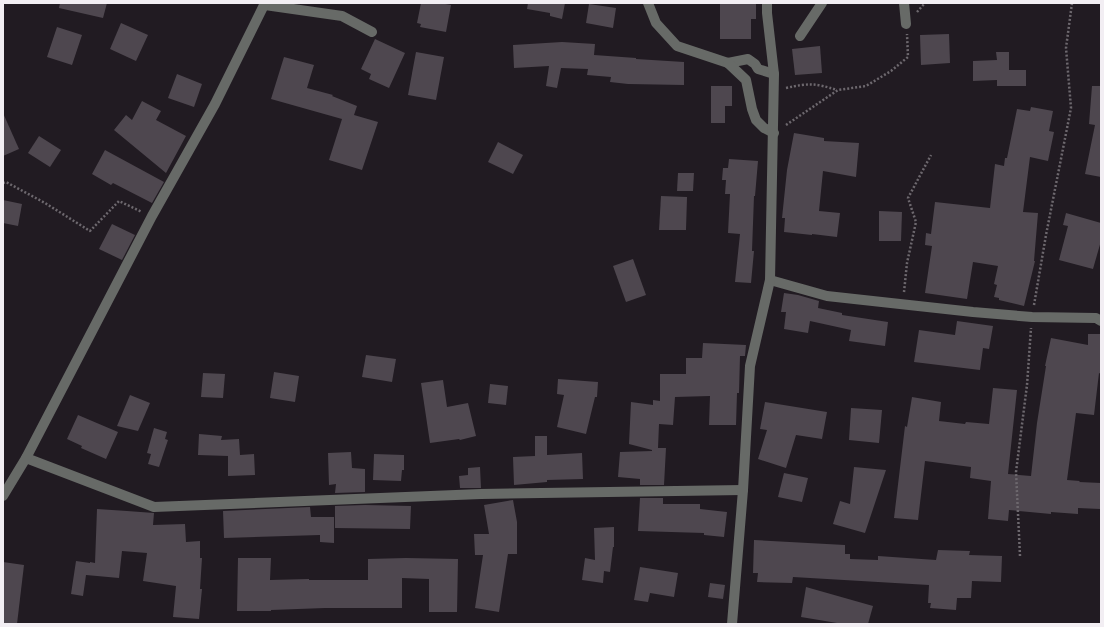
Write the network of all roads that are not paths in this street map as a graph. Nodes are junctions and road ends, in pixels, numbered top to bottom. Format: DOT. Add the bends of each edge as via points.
graph roads {
  1 [pos="648,3"];
  2 [pos="767,3"];
  3 [pos="822,3"];
  4 [pos="904,3"];
  5 [pos="265,4"];
  6 [pos="906,24"];
  7 [pos="372,32"];
  8 [pos="800,36"];
  9 [pos="728,63"];
  10 [pos="774,74"];
  11 [pos="774,133"];
  12 [pos="770,280"];
  13 [pos="1101,321"];
  14 [pos="26,458"];
  15 [pos="742,490"];
  16 [pos="3,496"];
  17 [pos="732,624"];
  1 -- 9 [label="street" via="656,23 677,46"];
  2 -- 10 [label="street"];
  3 -- 8 [label="street"];
  4 -- 6 [label="street"];
  5 -- 7 [label="street" via="342,16"];
  5 -- 14 [label="street" via="215,104 152,216"];
  9 -- 10 [label="street" via="748,59 758,69"];
  9 -- 11 [label="street" via="746,80 756,120"];
  10 -- 11 [label="street"];
  11 -- 12 [label="street"];
  12 -- 13 [label="street" via="827,296 973,312 1032,317 1096,318"];
  12 -- 15 [label="street" via="750,366"];
  14 -- 15 [label="street" via="154,507 481,494"];
  14 -- 16 [label="street"];
  15 -- 17 [label="street"];
}
